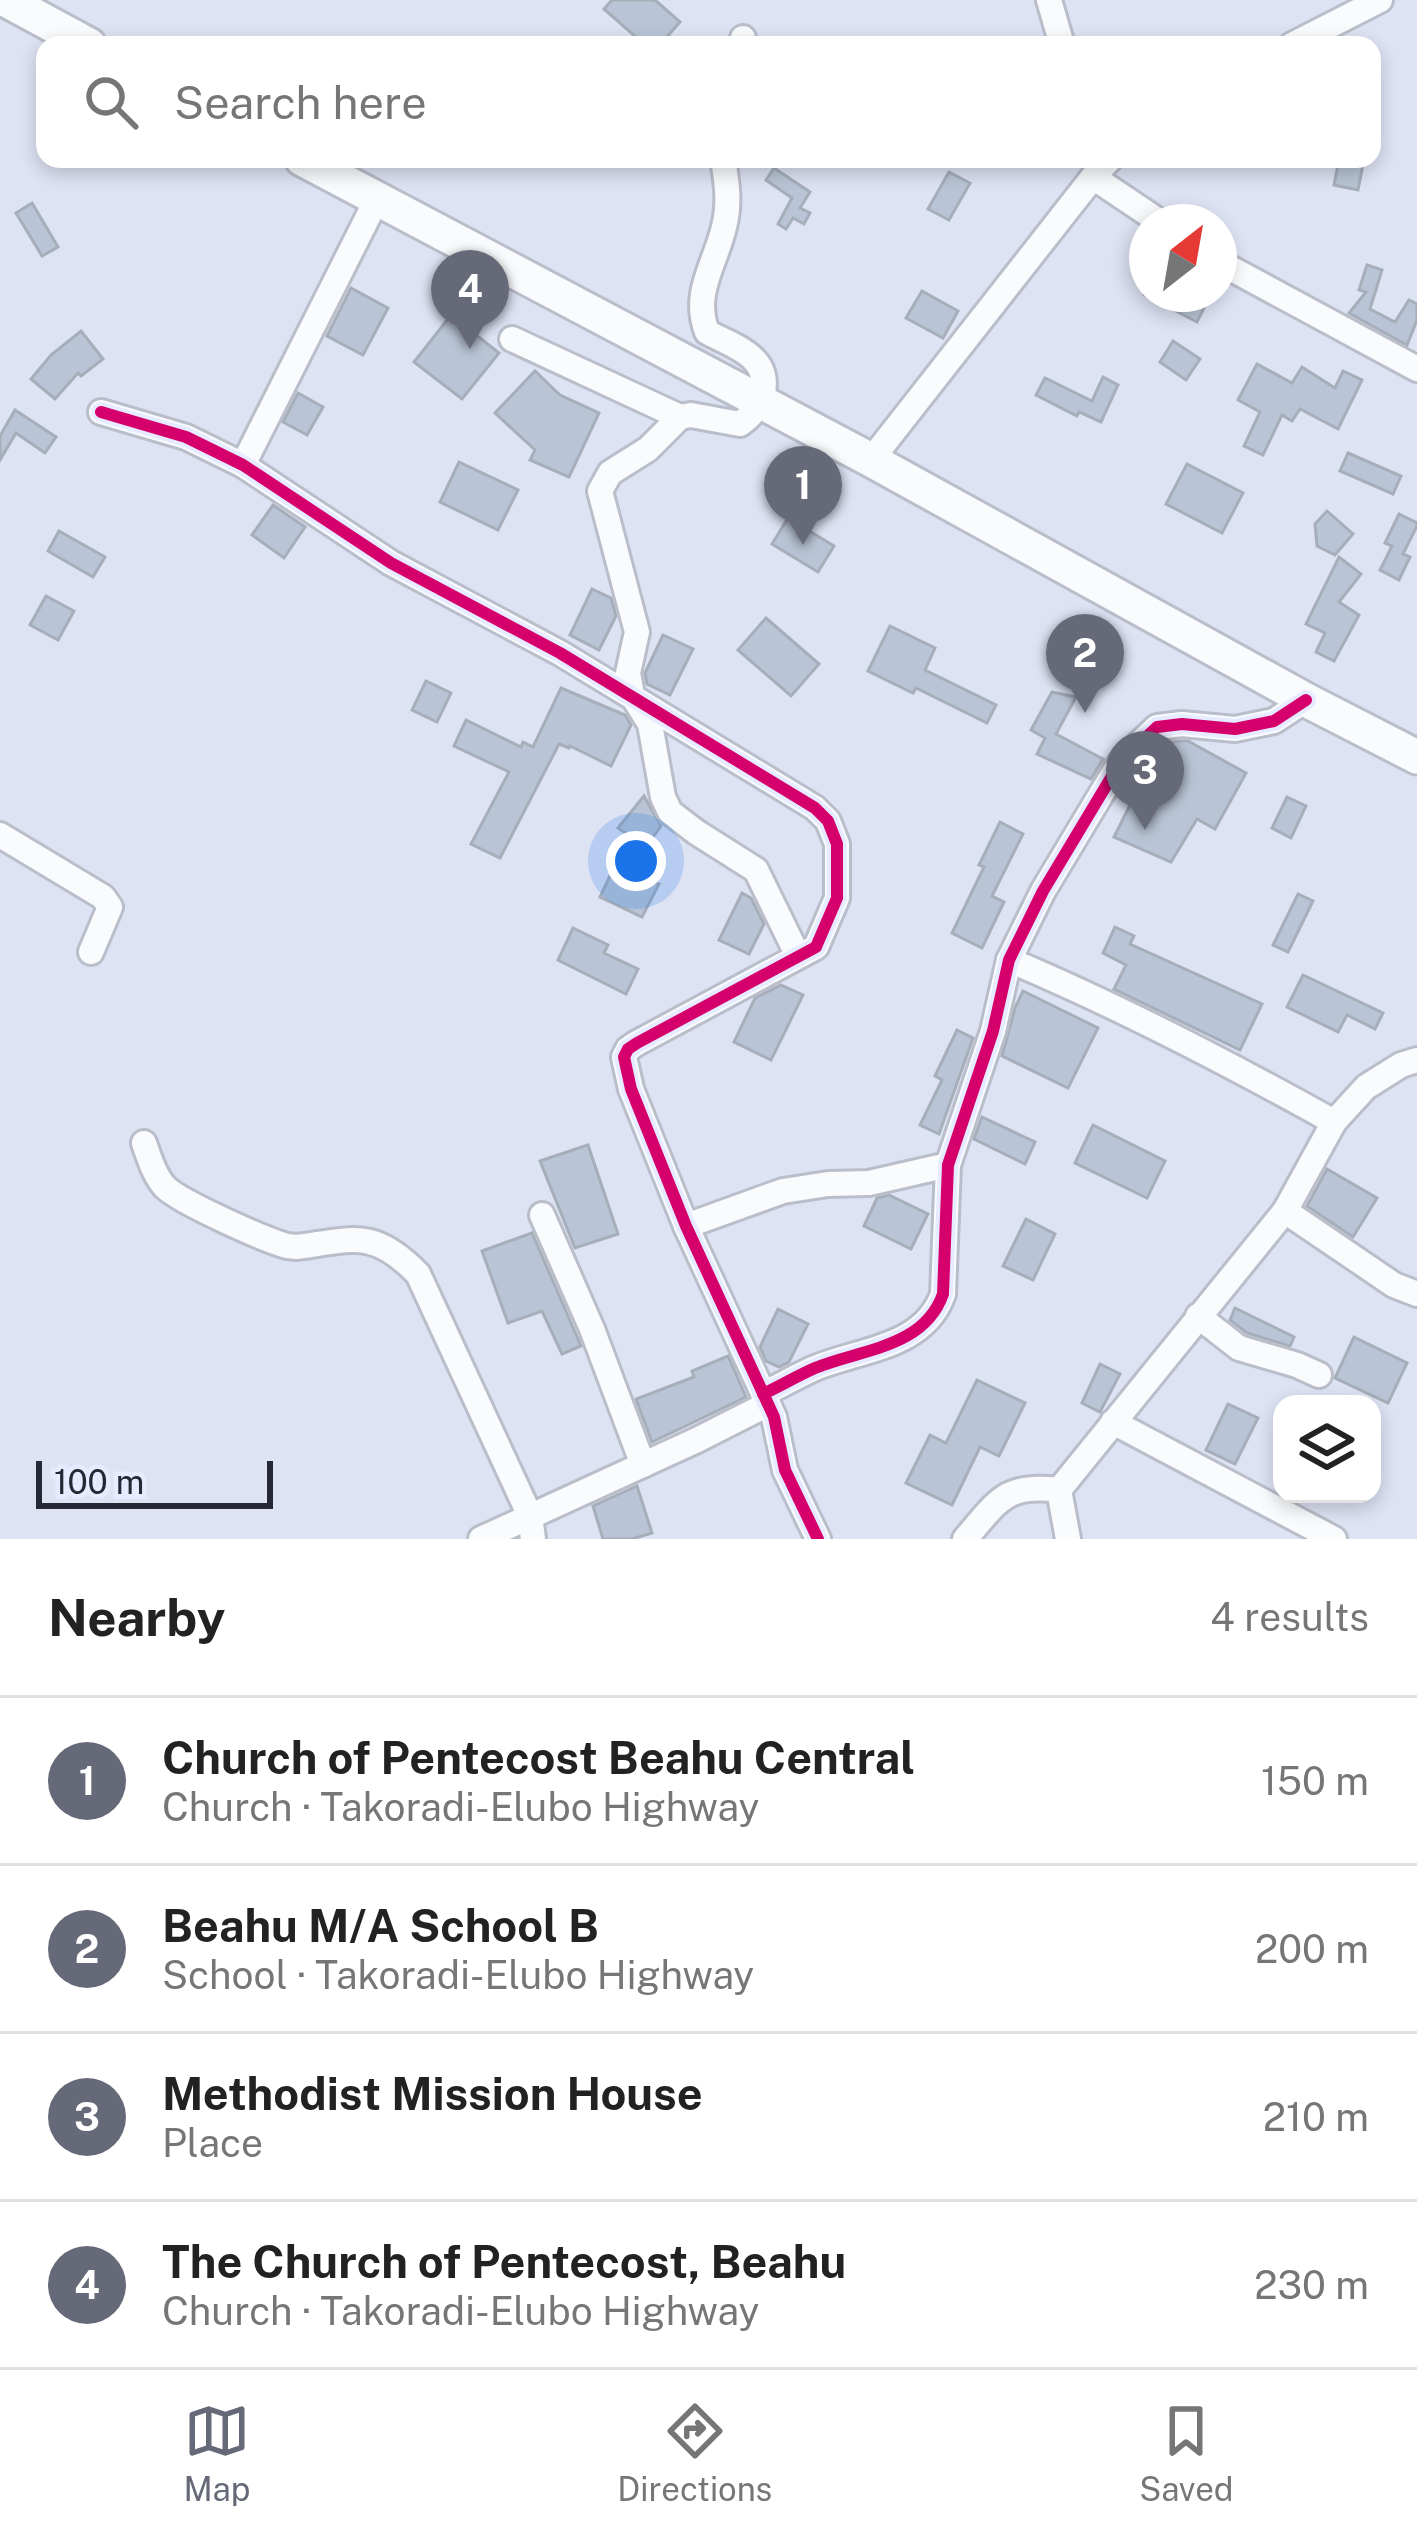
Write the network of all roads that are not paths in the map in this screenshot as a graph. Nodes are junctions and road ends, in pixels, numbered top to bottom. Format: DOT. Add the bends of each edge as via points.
graph roads {
  1 [pos="6,0"];
  2 [pos="1048,0"];
  3 [pos="1380,0"];
  4 [pos="72,36"];
  5 [pos="1059,36"];
  6 [pos="1310,36"];
  7 [pos="318,168"];
  8 [pos="724,168"];
  9 [pos="1102,168"];
  10 [pos="377,200"];
  11 [pos="1141,204"];
  12 [pos="1237,272"];
  13 [pos="512,339"];
  14 [pos="1417,369"];
  15 [pos="761,402"];
  16 [pos="101,412"];
  17 [pos="680,417"];
  18 [pos="871,460"];
  19 [pos="243,465"];
  20 [pos="632,695"];
  21 [pos="1306,700"];
  22 [pos="1417,757"];
  23 [pos="0,835"];
  24 [pos="91,952"];
  25 [pos="798,956"];
  26 [pos="1010,960"];
  27 [pos="1417,1060"];
  28 [pos="1334,1123"];
  29 [pos="144,1143"];
  30 [pos="948,1165"];
  31 [pos="1285,1211"];
  32 [pos="542,1214"];
  33 [pos="686,1226"];
  34 [pos="1417,1294"];
  35 [pos="1198,1316"];
  36 [pos="1319,1375"];
  37 [pos="765,1399"];
  38 [pos="1113,1422"];
  39 [pos="643,1465"];
  40 [pos="1059,1490"];
  41 [pos="532,1527"];
  42 [pos="481,1539"];
  43 [pos="818,1539"];
  44 [pos="965,1539"];
  45 [pos="1068,1539"];
  46 [pos="1334,1539"];
  1 -- 4 [label="highway"];
  2 -- 5 [label="street"];
  3 -- 6 [label="street"];
  7 -- 10 [label="highway"];
  8 -- 15 [label="street" via="725,226 700,314 706,332 763,368"];
  9 -- 11 [label="street"];
  9 -- 18 [label="street"];
  10 -- 15 [label="highway"];
  10 -- 19 [label="street"];
  12 -- 14 [label="street"];
  13 -- 17 [label="street"];
  15 -- 17 [label="street" via="740,424"];
  15 -- 18 [label="highway"];
  16 -- 19 [label="street" via="186,437"];
  17 -- 20 [label="street" via="610,473 600,491 637,632"];
  18 -- 21 [label="highway"];
  19 -- 20 [label="street" via="391,563"];
  20 -- 25 [label="street" via="650,724 670,812 756,870"];
  20 -- 25 [label="street" via="829,820 838,898 816,947"];
  21 -- 22 [label="highway"];
  21 -- 26 [label="street" via="1274,721 1235,730 1157,728 1137,744 1043,891"];
  23 -- 24 [label="street" via="103,897 110,907"];
  25 -- 33 [label="street" via="624,1057"];
  26 -- 28 [label="street" via="1225,1060"];
  26 -- 30 [label="street"];
  27 -- 28 [label="street" via="1366,1087"];
  28 -- 31 [label="street"];
  29 -- 41 [label="street" via="173,1193 276,1244 359,1239 387,1246 409,1264"];
  30 -- 33 [label="street" via="783,1191"];
  30 -- 37 [label="street" via="943,1294 929,1320 903,1340 817,1368"];
  31 -- 34 [label="street"];
  31 -- 35 [label="street"];
  32 -- 39 [label="street"];
  33 -- 37 [label="street"];
  35 -- 36 [label="street" via="1239,1348"];
  35 -- 38 [label="street"];
  37 -- 39 [label="street"];
  37 -- 43 [label="street" via="785,1470"];
  38 -- 40 [label="street"];
  38 -- 46 [label="street"];
  39 -- 41 [label="street"];
  40 -- 44 [label="street" via="1004,1496"];
  40 -- 45 [label="street"];
  41 -- 42 [label="street"];
}
